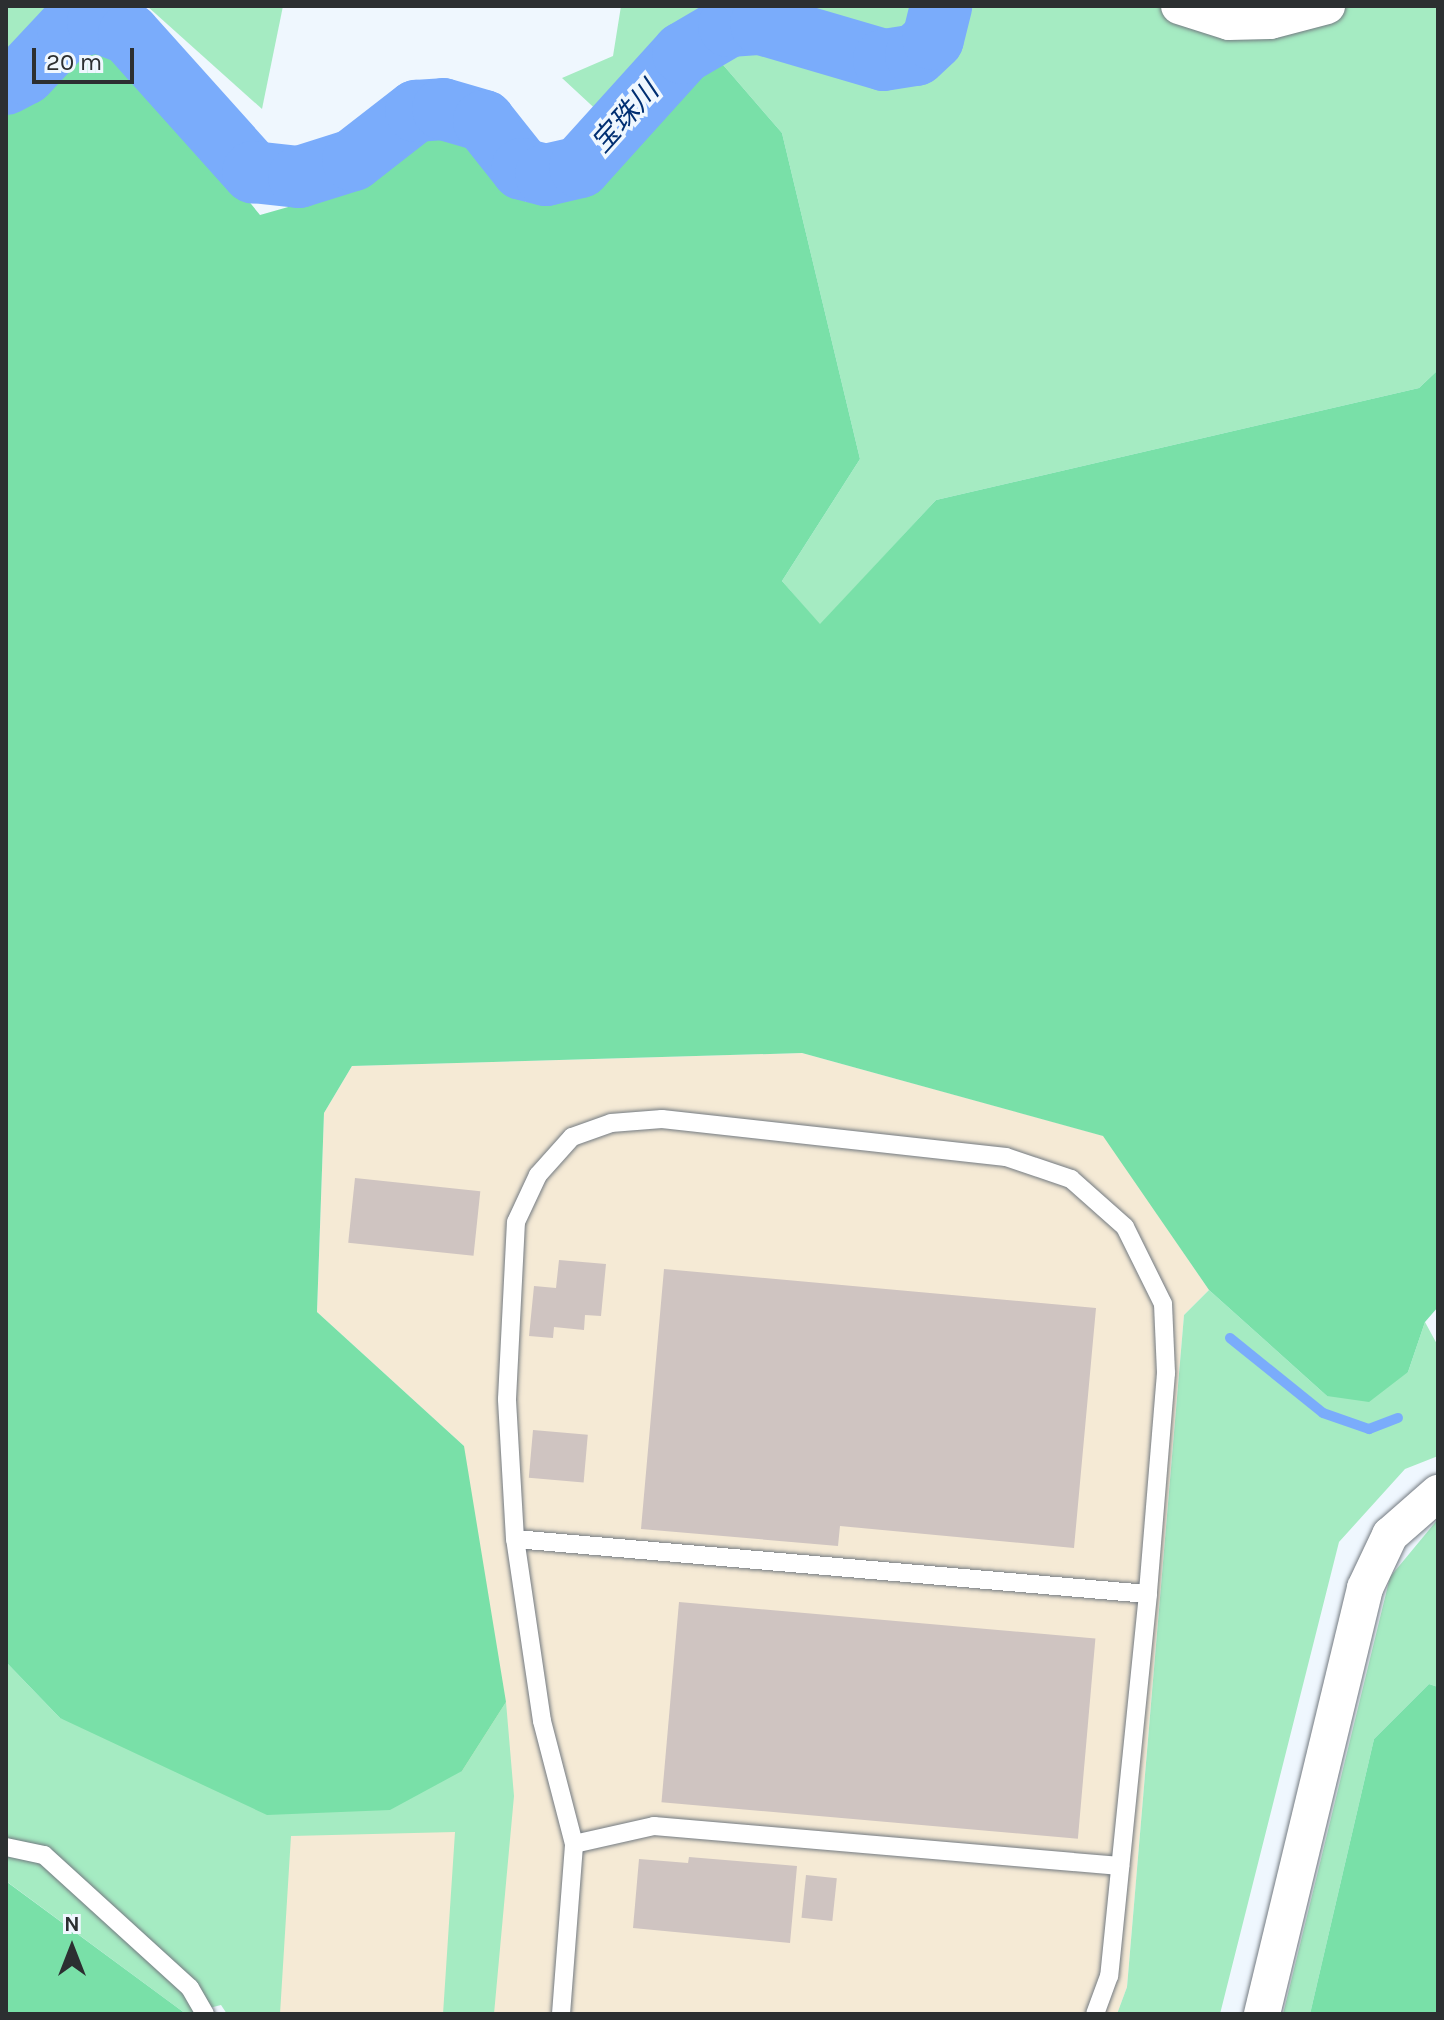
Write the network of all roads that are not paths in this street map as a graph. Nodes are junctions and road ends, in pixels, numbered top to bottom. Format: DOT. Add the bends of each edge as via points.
graph roads {
  1 [pos="1179,6"];
  2 [pos="1327,6"];
  3 [pos="1438,1493"];
  4 [pos="515,1539"];
  5 [pos="1148,1594"];
  6 [pos="574,1844"];
  7 [pos="6,1847"];
  8 [pos="1120,1866"];
  9 [pos="205,2014"];
  10 [pos="561,2014"];
  11 [pos="1095,2014"];
  12 [pos="1262,2014"];
  1 -- 2 [label="street" via="1229,22"];
  3 -- 12 [label="street" via="1390,1535 1365,1588"];
  4 -- 5 [label="lane"];
  4 -- 5 [label="lane" via="507,1399 516,1222 538,1175 572,1137 611,1123 662,1119 1006,1157 1071,1179 1125,1227 1163,1304 1166,1373"];
  4 -- 6 [label="lane" via="542,1721"];
  5 -- 8 [label="lane"];
  6 -- 8 [label="lane" via="654,1826"];
  6 -- 10 [label="lane"];
  7 -- 9 [label="lane" via="44,1855 190,1988"];
  8 -- 11 [label="lane" via="1109,1976"];
}
